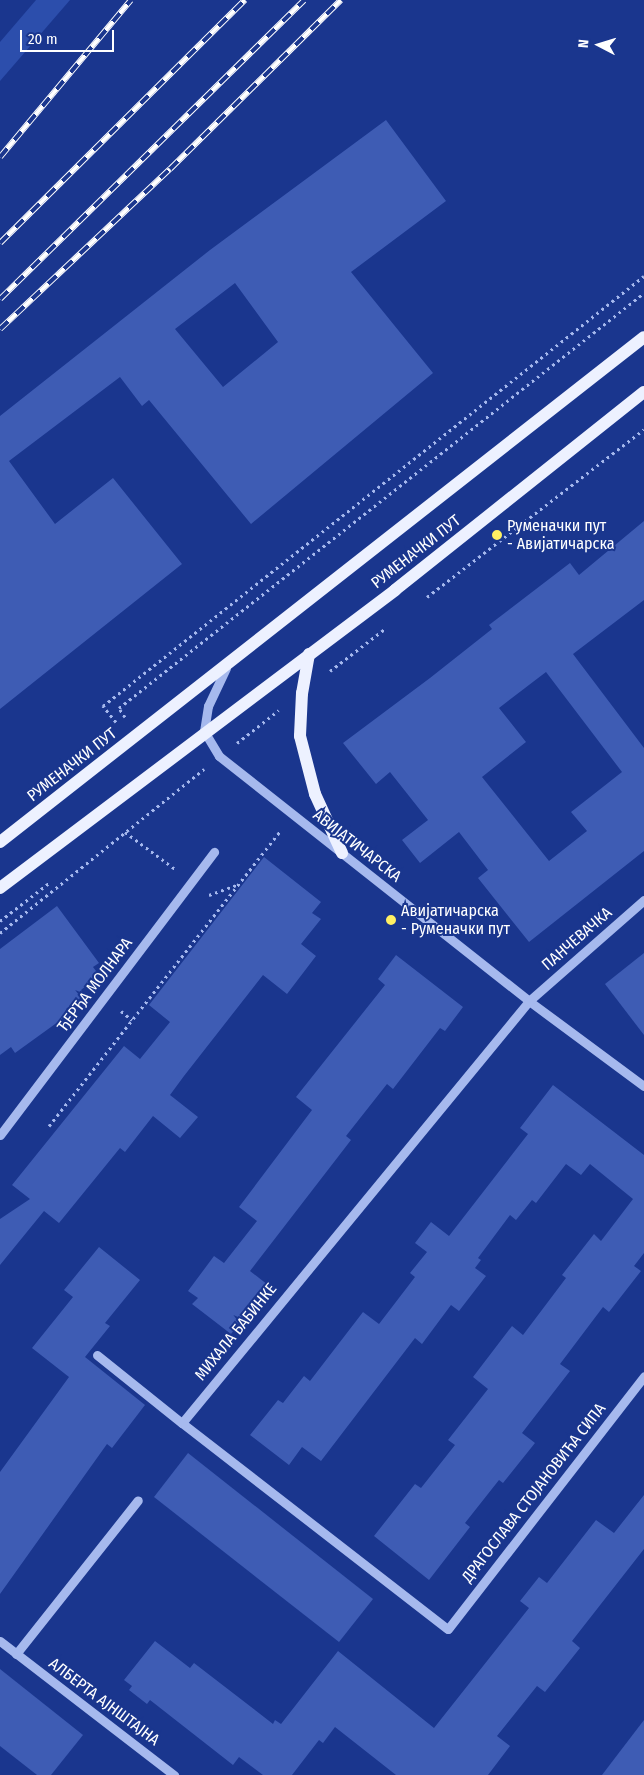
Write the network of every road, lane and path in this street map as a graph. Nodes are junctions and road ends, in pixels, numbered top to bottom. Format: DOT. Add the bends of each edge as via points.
graph roads {
  1 [pos="644,276"];
  2 [pos="644,292"];
  3 [pos="644,337"];
  4 [pos="644,392"];
  5 [pos="310,654"];
  6 [pos="234,656"];
  7 [pos="204,731"];
  8 [pos="133,737"];
  9 [pos="150,771"];
  10 [pos="168,798"];
  11 [pos="293,814"];
  12 [pos="125,832"];
  13 [pos="0,842"];
  14 [pos="214,852"];
  15 [pos="342,853"];
  16 [pos="192,882"];
  17 [pos="0,888"];
  18 [pos="644,900"];
  19 [pos="529,1001"];
  20 [pos="644,1086"];
  21 [pos="49,1126"];
  22 [pos="0,1135"];
  23 [pos="97,1355"];
  24 [pos="644,1376"];
  25 [pos="182,1423"];
  26 [pos="138,1500"];
  27 [pos="0,1641"];
  28 [pos="16,1654"];
  29 [pos="174,1775"];
  1 -- 8 [label="path" via="103,706"];
  2 -- 8 [label="path" via="119,708"];
  3 -- 6 [label="main road, РУМЕНАЧКИ ПУТ"];
  4 -- 5 [label="main road, РУМЕНАЧКИ ПУТ"];
  5 -- 7 [label="main road, РУМЕНАЧКИ ПУТ"];
  5 -- 15 [label="main road" via="302,693 300,736 315,794"];
  6 -- 7 [label="street, РУМЕНАЧКИ ПУТ" via="216,684"];
  6 -- 8 [label="main road, РУМЕНАЧКИ ПУТ"];
  7 -- 9 [label="main road, РУМЕНАЧКИ ПУТ"];
  7 -- 11 [label="street, АВИЈАТИЧАРСКА" via="219,756"];
  8 -- 13 [label="main road, РУМЕНАЧКИ ПУТ"];
  9 -- 10 [label="path"];
  9 -- 17 [label="main road, РУМЕНАЧКИ ПУТ"];
  11 -- 15 [label="street, АВИЈАТИЧАРСКА"];
  11 -- 21 [label="path"];
  12 -- 16 [label="path"];
  14 -- 16 [label="street, ЂЕРЂА МОЛНАРА"];
  15 -- 19 [label="street, АВИЈАТИЧАРСКА"];
  16 -- 22 [label="street, ЂЕРЂА МОЛНАРА"];
  18 -- 19 [label="street, ПАНЧЕВАЧКА"];
  19 -- 20 [label="street, АВИЈАТИЧАРСКА"];
  19 -- 25 [label="street, МИХАЛА БАБИНКЕ"];
  23 -- 25 [label="street"];
  24 -- 25 [label="street, ДРАГОСЛАВА СТОЈАНОВИЋА СИПА" via="448,1629"];
  26 -- 28 [label="street"];
  27 -- 28 [label="street, АЛБЕРТА АЈНШТАЈНА"];
  28 -- 29 [label="street, АЛБЕРТА АЈНШТАЈНА"];
}
